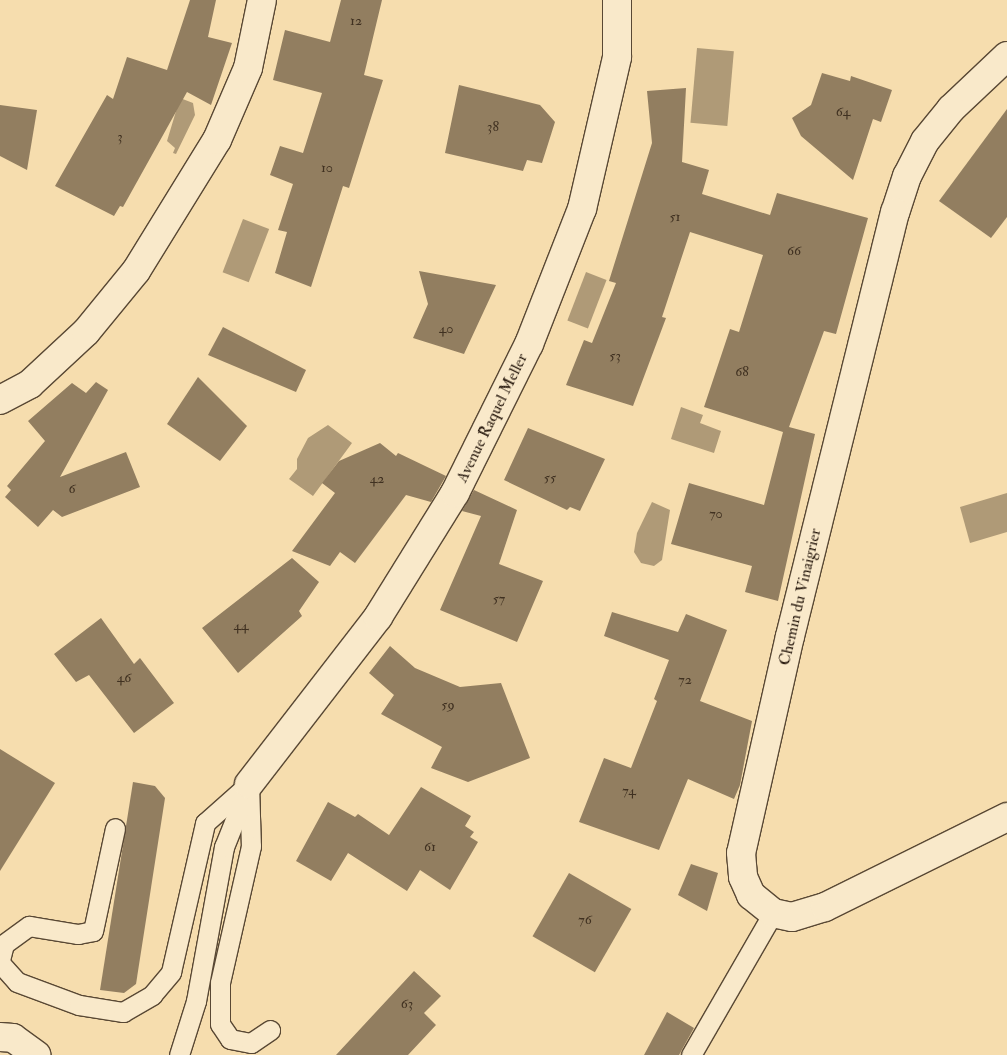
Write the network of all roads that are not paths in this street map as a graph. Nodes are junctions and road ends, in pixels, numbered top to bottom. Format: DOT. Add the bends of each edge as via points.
graph roads {
  1 [pos="262,0"];
  2 [pos="617,0"];
  3 [pos="1007,56"];
  4 [pos="0,400"];
  5 [pos="249,784"];
  6 [pos="1007,817"];
  7 [pos="115,828"];
  8 [pos="773,913"];
  9 [pos="0,961"];
  10 [pos="270,1030"];
  11 [pos="0,1037"];
  12 [pos="36,1055"];
  13 [pos="178,1055"];
  14 [pos="691,1055"];
  1 -- 4 [label="street" via="248,68 217,140 136,271 86,332 30,384"];
  2 -- 5 [label="street, Avenue Raquel Meller" via="617,57 582,209 529,344 455,493 378,616"];
  3 -- 8 [label="street, Chemin du Vinaigrier" via="957,102 926,141 895,212 843,412 741,853 743,877 751,895"];
  5 -- 9 [label="lane" via="205,823 171,972 152,995 123,1012 79,1005 17,982"];
  5 -- 10 [label="lane" via="251,846 220,983 220,1024 230,1039 251,1043"];
  5 -- 13 [label="lane" via="224,847 196,1001"];
  6 -- 8 [label="street" via="825,907 792,917"];
  7 -- 9 [label="lane" via="93,931 78,934 29,926 4,944"];
  8 -- 14 [label="lane"];
  11 -- 12 [label="street" via="13,1038"];
}
